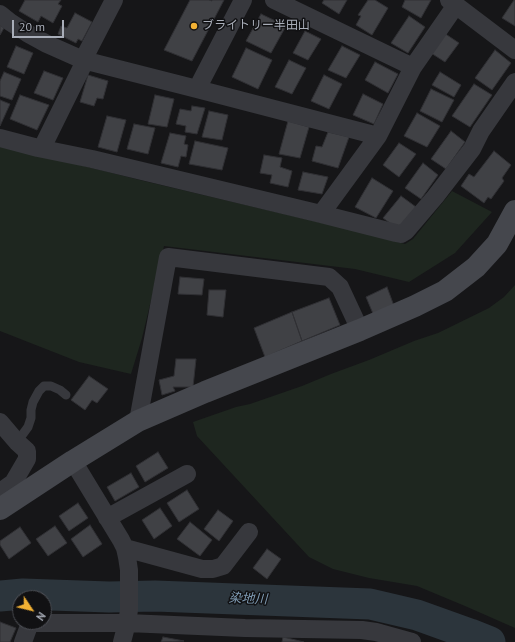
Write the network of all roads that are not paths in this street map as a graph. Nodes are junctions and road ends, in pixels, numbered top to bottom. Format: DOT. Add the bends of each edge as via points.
graph roads {
  1 [pos="114,0"];
  2 [pos="243,0"];
  3 [pos="274,0"];
  4 [pos="452,3"];
  5 [pos="0,14"];
  6 [pos="515,50"];
  7 [pos="84,61"];
  8 [pos="413,67"];
  9 [pos="515,82"];
  10 [pos="197,88"];
  11 [pos="378,136"];
  12 [pos="0,138"];
  13 [pos="42,148"];
  14 [pos="515,211"];
  15 [pos="321,214"];
  16 [pos="360,330"];
  17 [pos="66,395"];
  18 [pos="138,421"];
  19 [pos="0,422"];
  20 [pos="17,442"];
  21 [pos="73,461"];
  22 [pos="188,474"];
  23 [pos="2,501"];
  24 [pos="107,518"];
  25 [pos="249,532"];
  26 [pos="125,548"];
  27 [pos="128,616"];
  28 [pos="243,635"];
  29 [pos="360,636"];
  30 [pos="23,642"];
  31 [pos="122,642"];
  32 [pos="412,642"];
  1 -- 7 [label="street"];
  2 -- 10 [label="street"];
  3 -- 8 [label="street"];
  4 -- 6 [label="street"];
  4 -- 8 [label="street"];
  5 -- 7 [label="street" via="27,33"];
  7 -- 10 [label="street"];
  7 -- 13 [label="street"];
  8 -- 11 [label="street"];
  9 -- 15 [label="street" via="481,131 472,149 406,231 401,234"];
  10 -- 11 [label="street"];
  11 -- 15 [label="street"];
  12 -- 13 [label="street"];
  13 -- 15 [label="street"];
  14 -- 16 [label="street" via="497,244 476,267 445,292"];
  16 -- 18 [label="street"];
  16 -- 18 [label="street" via="340,287 329,277 168,257"];
  17 -- 20 [label="lane" via="51,386 44,386 33,402 28,427"];
  18 -- 21 [label="street"];
  19 -- 20 [label="street"];
  20 -- 23 [label="street" via="27,451 27,460"];
  21 -- 23 [label="street"];
  21 -- 24 [label="street"];
  22 -- 24 [label="street"];
  24 -- 26 [label="street"];
  25 -- 26 [label="street" via="223,566 213,569 202,569"];
  26 -- 27 [label="street" via="129,570"];
  27 -- 28 [label="street"];
  27 -- 30 [label="street" via="30,623"];
  27 -- 31 [label="street"];
  28 -- 29 [label="street"];
  29 -- 32 [label="street" via="376,632"];
}
